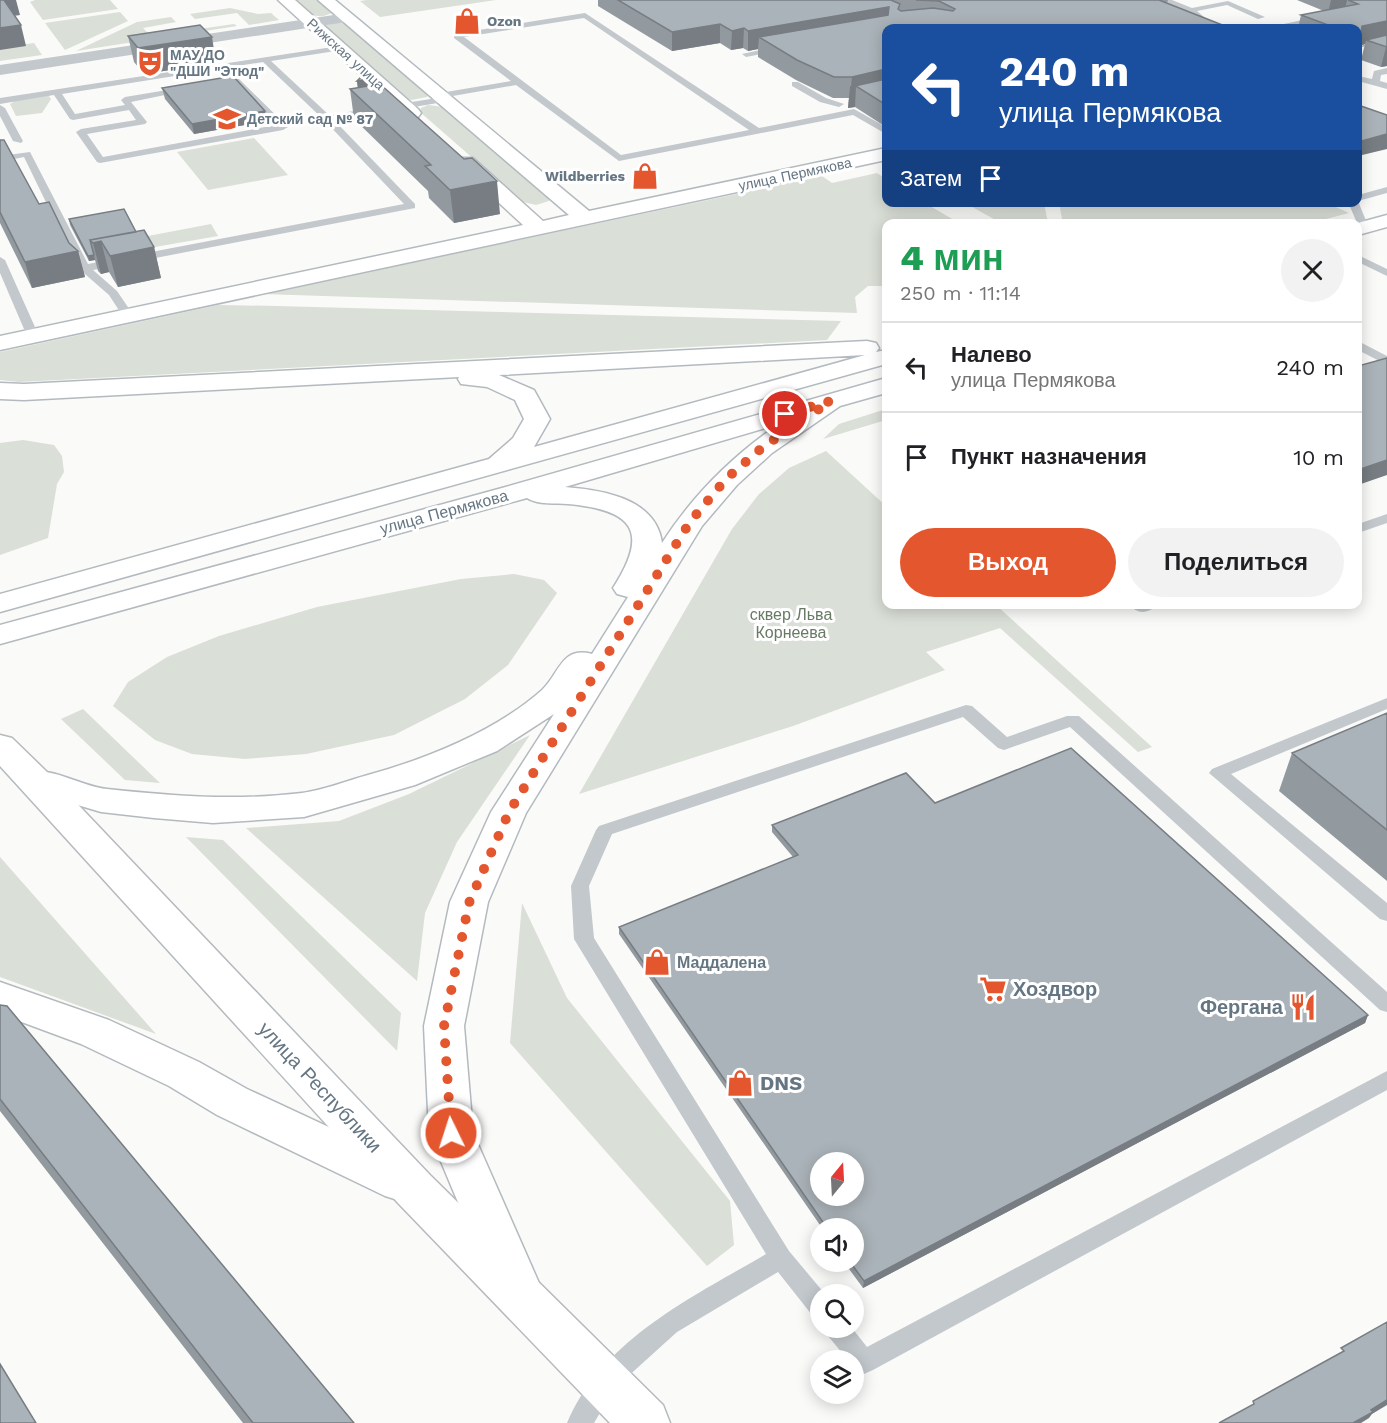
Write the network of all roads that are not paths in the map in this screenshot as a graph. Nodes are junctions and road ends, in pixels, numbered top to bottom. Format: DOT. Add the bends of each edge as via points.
graph roads {
  1 [pos="286,0"];
  2 [pos="326,0"];
  3 [pos="1165,0"];
  4 [pos="1191,10"];
  5 [pos="1335,15"];
  6 [pos="1261,17"];
  7 [pos="347,18"];
  8 [pos="312,23"];
  9 [pos="1206,24"];
  10 [pos="1289,24"];
  11 [pos="793,46"];
  12 [pos="1387,46"];
  13 [pos="339,48"];
  14 [pos="1362,52"];
  15 [pos="746,54"];
  16 [pos="264,59"];
  17 [pos="0,70"];
  18 [pos="1387,70"];
  19 [pos="1362,79"];
  20 [pos="1376,81"];
  21 [pos="517,82"];
  22 [pos="795,84"];
  23 [pos="1387,86"];
  24 [pos="204,87"];
  25 [pos="193,89"];
  26 [pos="56,92"];
  27 [pos="442,97"];
  28 [pos="0,101"];
  29 [pos="404,106"];
  30 [pos="130,107"];
  31 [pos="0,108"];
  32 [pos="854,112"];
  33 [pos="327,118"];
  34 [pos="429,128"];
  35 [pos="882,129"];
  36 [pos="757,131"];
  37 [pos="18,141"];
  38 [pos="454,151"];
  39 [pos="882,155"];
  40 [pos="0,159"];
  41 [pos="1387,190"];
  42 [pos="1362,197"];
  43 [pos="586,219"];
  44 [pos="1387,221"];
  45 [pos="540,229"];
  46 [pos="1362,229"];
  47 [pos="0,260"];
  48 [pos="1362,260"];
  49 [pos="84,268"];
  50 [pos="1387,273"];
  51 [pos="128,316"];
  52 [pos="33,336"];
  53 [pos="0,343"];
  54 [pos="882,346"];
  55 [pos="1362,347"];
  56 [pos="882,358"];
  57 [pos="1387,361"];
  58 [pos="882,386"];
  59 [pos="0,391"];
  60 [pos="831,401"];
  61 [pos="0,411"];
  62 [pos="496,466"];
  63 [pos="512,494"];
  64 [pos="1387,518"];
  65 [pos="1362,527"];
  66 [pos="0,603"];
  67 [pos="0,635"];
  68 [pos="1387,704"];
  69 [pos="0,746"];
  70 [pos="36,781"];
  71 [pos="1387,914"];
  72 [pos="0,998"];
  73 [pos="1387,1004"];
  74 [pos="1387,1080"];
  75 [pos="414,1189"];
  76 [pos="781,1258"];
  77 [pos="519,1293"];
  78 [pos="810,1294"];
  79 [pos="845,1338"];
  80 [pos="605,1381"];
  81 [pos="580,1423"];
  82 [pos="645,1423"];
  1 -- 8 [label="main road, Рижская улица"];
  2 -- 7 [label="main road, Рижская улица"];
  3 -- 4 [label="lane"];
  4 -- 6 [label="lane" via="1227,3"];
  4 -- 9 [label="lane"];
  5 -- 10 [label="lane"];
  7 -- 8 [label="street"];
  7 -- 27 [label="main road, Рижская улица"];
  8 -- 13 [label="main road, Рижская улица"];
  8 -- 17 [label="street"];
  11 -- 15 [label="lane"];
  12 -- 14 [label="main road"];
  13 -- 16 [label="lane"];
  13 -- 29 [label="main road, Рижская улица"];
  16 -- 26 [label="lane"];
  16 -- 33 [label="lane"];
  18 -- 20 [label="lane" via="1377,73"];
  19 -- 20 [label="lane"];
  20 -- 23 [label="lane"];
  21 -- 27 [label="lane"];
  21 -- 36 [label="lane" via="619,158"];
  21 -- 36 [label="lane" via="457,36 585,15"];
  22 -- 32 [label="lane" via="823,100 844,103"];
  24 -- 30 [label="lane" via="238,81 283,127 100,160 81,132 142,122"];
  25 -- 30 [label="lane" via="125,100"];
  26 -- 28 [label="lane"];
  26 -- 30 [label="lane" via="74,117"];
  27 -- 29 [label="lane"];
  27 -- 43 [label="main road, Рижская улица"];
  29 -- 33 [label="lane"];
  29 -- 34 [label="main road, Рижская улица"];
  31 -- 37 [label="lane"];
  32 -- 35 [label="lane"];
  32 -- 36 [label="lane"];
  33 -- 49 [label="lane" via="411,206"];
  38 -- 45 [label="main road"];
  39 -- 43 [label="main road, улица Пермякова"];
  40 -- 49 [label="lane" via="27,154"];
  41 -- 42 [label="lane"];
  43 -- 45 [label="main road, улица Пермякова"];
  44 -- 46 [label="main road"];
  45 -- 51 [label="main road, улица Пермякова"];
  47 -- 52 [label="lane"];
  48 -- 50 [label="lane"];
  49 -- 51 [label="lane" via="113,293"];
  51 -- 52 [label="main road, улица Пермякова"];
  52 -- 53 [label="main road, улица Пермякова"];
  54 -- 59 [label="main road"];
  55 -- 57 [label="lane"];
  56 -- 62 [label="main road, улица Пермякова"];
  58 -- 60 [label="main road, улица Пермякова"];
  60 -- 63 [label="main road, улица Пермякова"];
  60 -- 77 [label="main road" via="763,447 726,479 690,522 509,812 469,903 444,1026 451,1133"];
  61 -- 62 [label="main road" via="82,397 448,378 490,380 525,394 537,419 523,443"];
  62 -- 66 [label="main road, улица Пермякова"];
  63 -- 67 [label="main road, улица Пермякова"];
  63 -- 70 [label="main road" via="571,495 606,502 629,512 645,525 649,543 641,566 555,696 485,743 403,777 304,805 213,811 154,806 101,800"];
  64 -- 65 [label="lane"];
  68 -- 71 [label="lane" via="1218,773"];
  69 -- 70 [label="main road, улица Республики"];
  70 -- 75 [label="main road, улица Республики"];
  72 -- 75 [label="main road" via="95,1032"];
  73 -- 76 [label="lane" via="1073,720 1004,744 966,710 605,830 580,886 584,939"];
  74 -- 79 [label="lane" via="864,1362"];
  75 -- 77 [label="main road, улица Республики"];
  76 -- 78 [label="lane"];
  76 -- 80 [label="lane" via="668,1324"];
  77 -- 80 [label="main road, улица Республики"];
  80 -- 81 [label="lane"];
  80 -- 82 [label="main road, улица Республики"];
}
